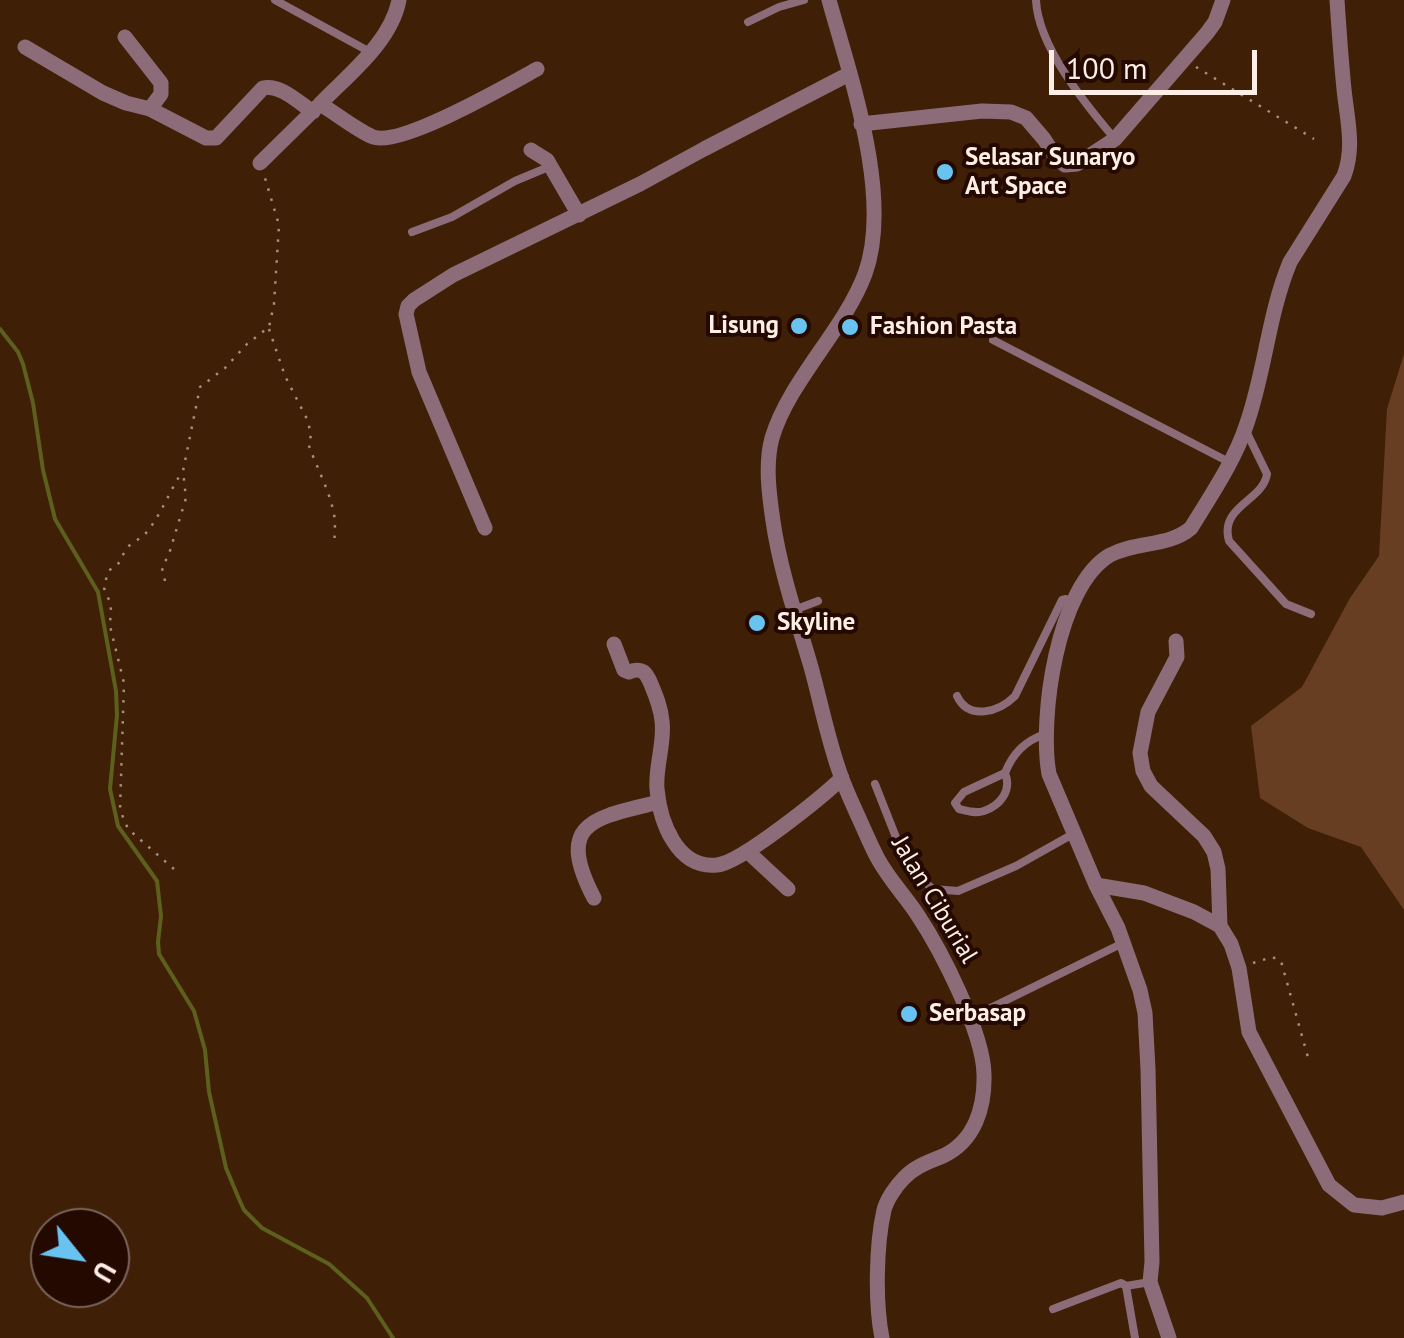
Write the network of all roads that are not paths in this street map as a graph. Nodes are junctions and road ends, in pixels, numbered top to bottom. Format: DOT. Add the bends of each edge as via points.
graph roads {
  1 [pos="274,0"];
  2 [pos="399,0"];
  3 [pos="804,0"];
  4 [pos="829,0"];
  5 [pos="1036,0"];
  6 [pos="1222,0"];
  7 [pos="1337,0"];
  8 [pos="748,22"];
  9 [pos="125,37"];
  10 [pos="24,47"];
  11 [pos="370,52"];
  12 [pos="537,69"];
  13 [pos="849,74"];
  14 [pos="316,108"];
  15 [pos="150,109"];
  16 [pos="861,124"];
  17 [pos="1115,139"];
  18 [pos="531,150"];
  19 [pos="260,163"];
  20 [pos="551,166"];
  21 [pos="579,215"];
  22 [pos="412,232"];
  23 [pos="993,340"];
  24 [pos="1245,430"];
  25 [pos="1229,462"];
  26 [pos="486,528"];
  27 [pos="818,601"];
  28 [pos="794,610"];
  29 [pos="1071,610"];
  30 [pos="1311,614"];
  31 [pos="1176,641"];
  32 [pos="614,644"];
  33 [pos="957,696"];
  34 [pos="1046,734"];
  35 [pos="1006,773"];
  36 [pos="842,778"];
  37 [pos="874,784"];
  38 [pos="660,802"];
  39 [pos="1074,834"];
  40 [pos="747,850"];
  41 [pos="1096,885"];
  42 [pos="788,889"];
  43 [pos="594,898"];
  44 [pos="1220,926"];
  45 [pos="1124,943"];
  46 [pos="970,1018"];
  47 [pos="1404,1202"];
  48 [pos="1150,1282"];
  49 [pos="1126,1286"];
  50 [pos="1052,1309"];
  51 [pos="882,1338"];
  52 [pos="1135,1338"];
  53 [pos="1169,1338"];
  1 -- 11 [label="lane"];
  2 -- 11 [label="street"];
  3 -- 8 [label="lane"];
  4 -- 13 [label="street, Jalan Ciburial"];
  5 -- 17 [label="lane" via="1037,20 1061,64"];
  6 -- 17 [label="street" via="1215,22"];
  7 -- 24 [label="street" via="1349,162 1284,277"];
  9 -- 15 [label="street" via="162,83"];
  10 -- 15 [label="street" via="103,94"];
  11 -- 14 [label="street"];
  12 -- 14 [label="street" via="470,106 387,139"];
  13 -- 16 [label="street, Jalan Ciburial"];
  13 -- 21 [label="street"];
  14 -- 15 [label="street" via="268,86 216,138"];
  14 -- 19 [label="street"];
  16 -- 17 [label="street" via="1011,112 1026,118 1065,164 1077,164"];
  16 -- 28 [label="street, Jalan Ciburial" via="874,217 865,273 785,409 768,459 774,524"];
  18 -- 20 [label="street"];
  20 -- 21 [label="street"];
  20 -- 22 [label="lane"];
  21 -- 26 [label="street" via="453,274 408,306 419,372"];
  23 -- 25 [label="lane"];
  24 -- 25 [label="street"];
  24 -- 30 [label="lane" via="1267,480 1238,507 1227,528 1229,541 1286,604"];
  25 -- 29 [label="street" via="1191,528 1106,558"];
  27 -- 28 [label="lane"];
  28 -- 36 [label="street, Jalan Ciburial"];
  29 -- 33 [label="lane" via="1062,600 1006,704 969,711"];
  29 -- 34 [label="street" via="1050,686"];
  31 -- 44 [label="street" via="1177,657 1148,712 1140,753 1151,786 1214,852"];
  32 -- 38 [label="street" via="624,670 643,670 658,700"];
  34 -- 35 [label="lane" via="1016,751"];
  34 -- 39 [label="street" via="1049,774"];
  35 -- 35 [label="lane" via="964,792 959,809 984,811 999,801 1008,791"];
  36 -- 40 [label="street"];
  36 -- 46 [label="street, Jalan Ciburial" via="877,858 918,914"];
  37 -- 39 [label="lane" via="900,850 934,888 958,891"];
  38 -- 40 [label="street" via="673,842 689,858 719,865"];
  38 -- 43 [label="street" via="596,820 582,832 578,849"];
  39 -- 41 [label="street"];
  40 -- 42 [label="street"];
  41 -- 44 [label="street" via="1144,893"];
  41 -- 45 [label="street"];
  44 -- 47 [label="street" via="1239,968 1249,1032 1329,1186 1354,1204 1382,1208"];
  45 -- 46 [label="lane"];
  45 -- 48 [label="street" via="1145,1013"];
  46 -- 51 [label="street, Jalan Ciburial" via="984,1067 980,1111 961,1145 905,1176 885,1207 878,1284"];
  48 -- 49 [label="lane"];
  48 -- 53 [label="street"];
  49 -- 50 [label="lane"];
  49 -- 52 [label="lane"];
}
